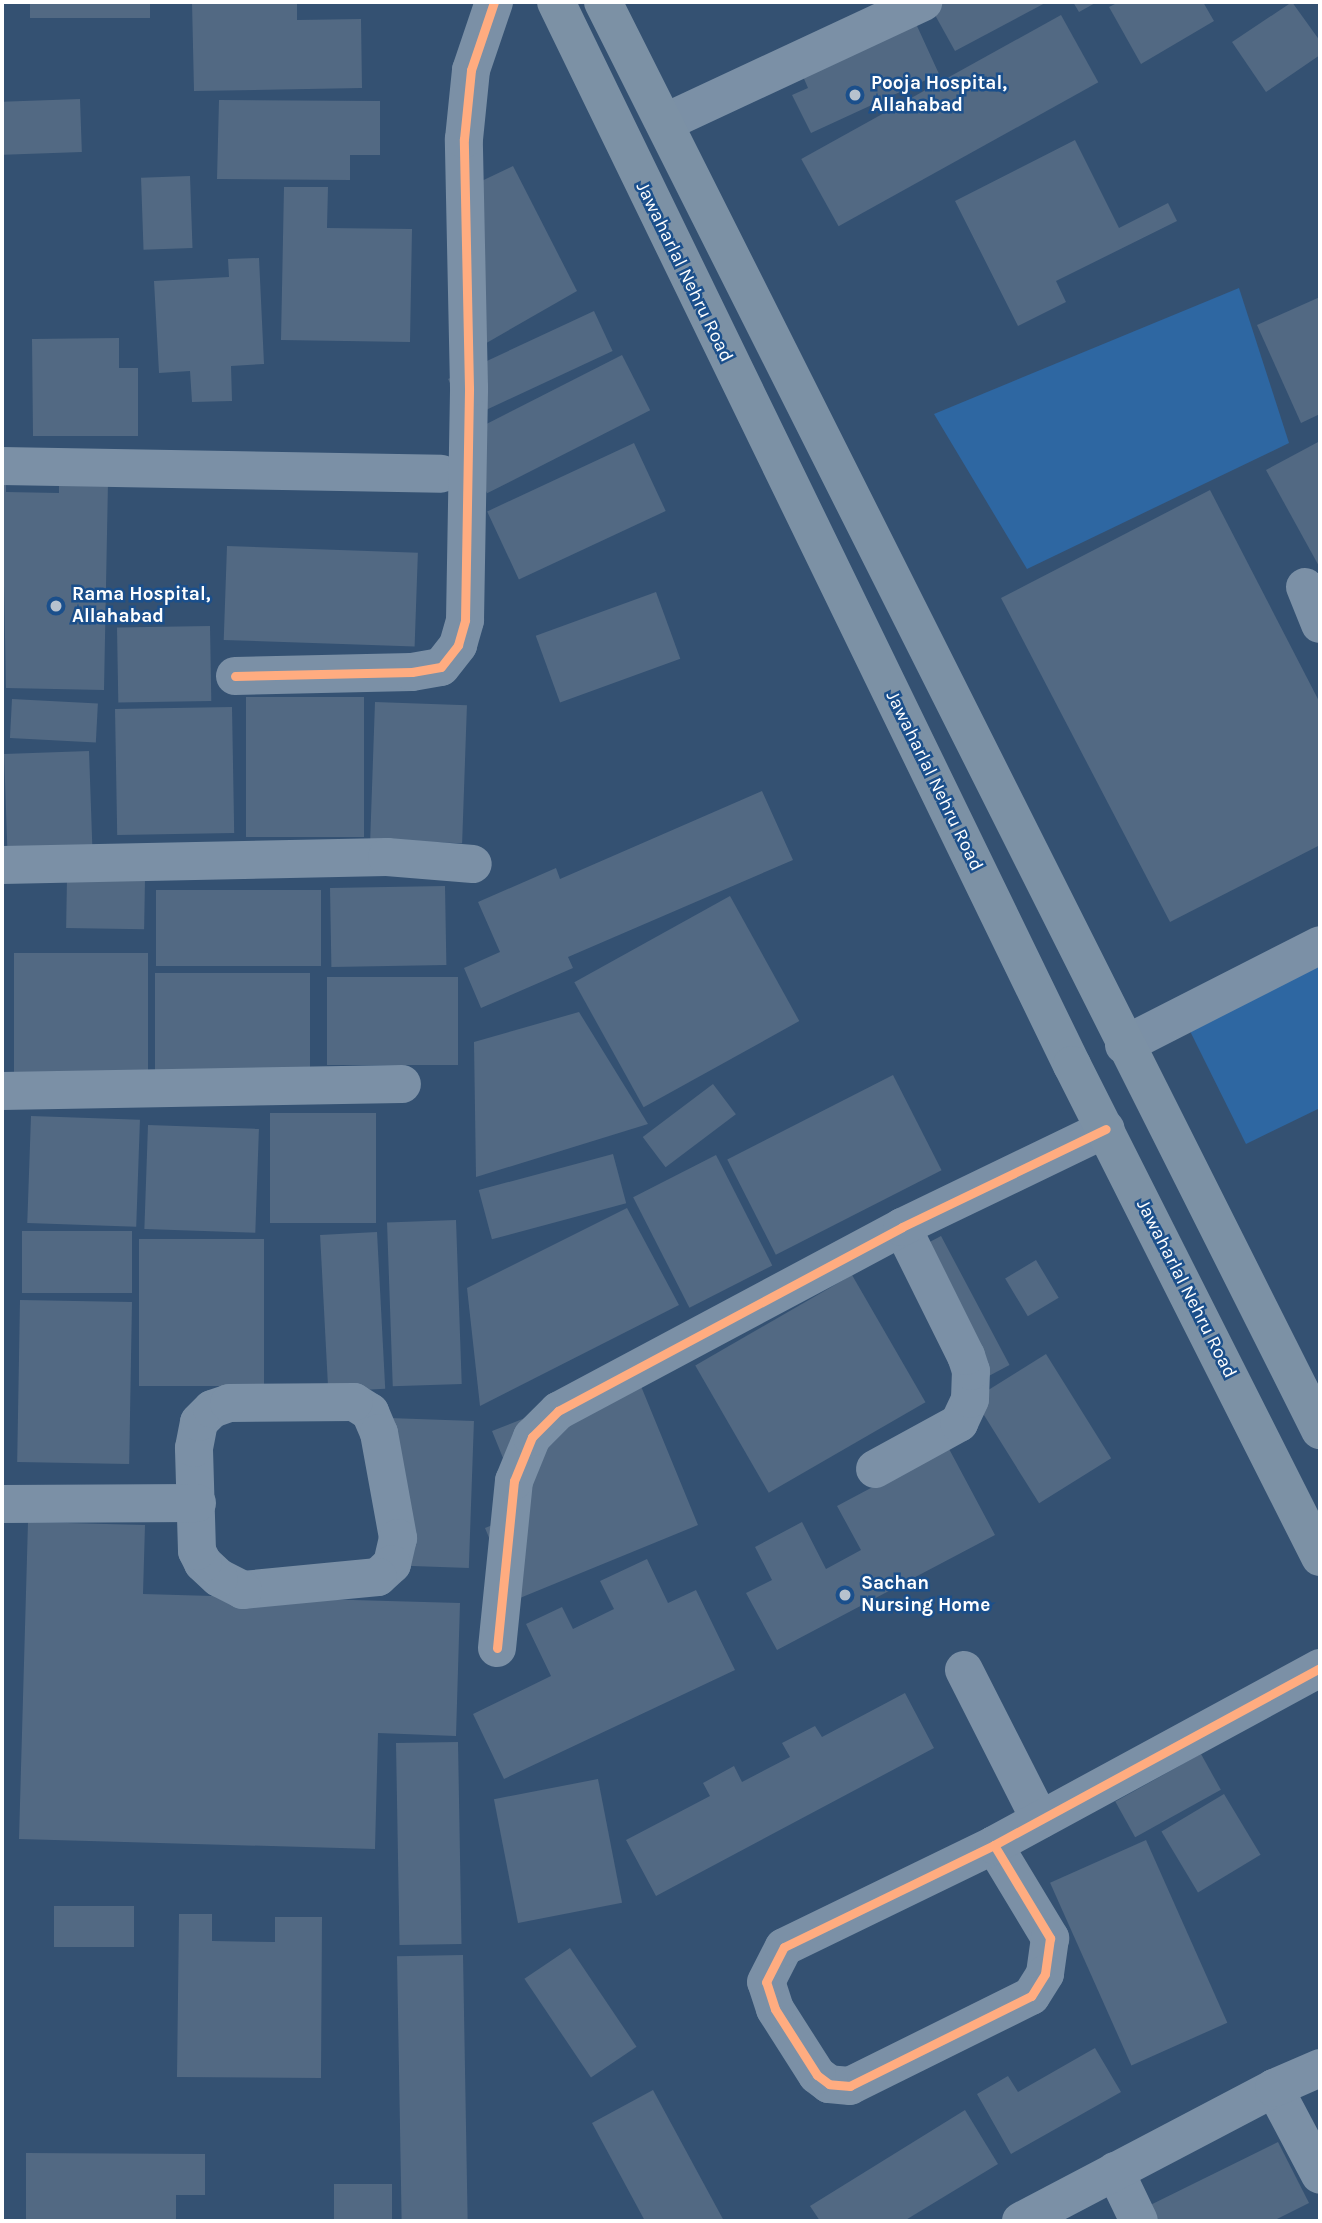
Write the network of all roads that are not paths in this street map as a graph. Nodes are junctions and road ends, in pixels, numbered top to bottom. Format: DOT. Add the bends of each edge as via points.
graph roads {
  1 [pos="494,2"];
  2 [pos="556,2"];
  3 [pos="603,2"];
  4 [pos="923,2"];
  5 [pos="666,122"];
  6 [pos="2,466"];
  7 [pos="440,474"];
  8 [pos="1305,587"];
  9 [pos="1320,624"];
  10 [pos="235,676"];
  11 [pos="473,864"];
  12 [pos="2,866"];
  13 [pos="1320,945"];
  14 [pos="1124,1045"];
  15 [pos="402,1084"];
  16 [pos="2,1091"];
  17 [pos="1106,1129"];
  18 [pos="902,1227"];
  19 [pos="1320,1430"];
  20 [pos="875,1469"];
  21 [pos="197,1503"];
  22 [pos="2,1504"];
  23 [pos="1320,1557"];
  24 [pos="497,1648"];
  25 [pos="1320,1668"];
  26 [pos="964,1670"];
  27 [pos="1040,1820"];
  28 [pos="994,1845"];
  29 [pos="1320,2068"];
  30 [pos="1274,2088"];
  31 [pos="1115,2171"];
  32 [pos="1320,2175"];
  33 [pos="1021,2221"];
  34 [pos="1139,2221"];
  1 -- 10 [label="street" via="471,70 464,139 470,388 465,620 458,645 441,667 412,672"];
  2 -- 17 [label="highway, Jawaharlal Nehru Road"];
  3 -- 5 [label="highway"];
  4 -- 5 [label="street"];
  5 -- 14 [label="highway"];
  6 -- 7 [label="street"];
  8 -- 9 [label="street"];
  11 -- 12 [label="street" via="387,857"];
  13 -- 14 [label="street"];
  14 -- 19 [label="highway"];
  15 -- 16 [label="street"];
  17 -- 18 [label="street"];
  17 -- 23 [label="highway, Jawaharlal Nehru Road"];
  18 -- 20 [label="street" via="966,1356 971,1371 970,1399 959,1423"];
  18 -- 24 [label="street" via="558,1411 532,1437 514,1481"];
  21 -- 21 [label="street" via="194,1448 199,1422 212,1409 229,1403 361,1404 379,1433 398,1538 392,1564 379,1577 243,1590 203,1563 197,1551"];
  21 -- 22 [label="street"];
  25 -- 27 [label="street"];
  26 -- 27 [label="street"];
  27 -- 28 [label="street"];
  28 -- 28 [label="street" via="784,1947 772,1963 766,1982 775,2009 817,2075 829,2084 850,2086 1031,1996 1045,1974 1050,1938"];
  29 -- 30 [label="street"];
  30 -- 31 [label="street"];
  30 -- 32 [label="street"];
  31 -- 33 [label="street"];
  31 -- 34 [label="street"];
}
